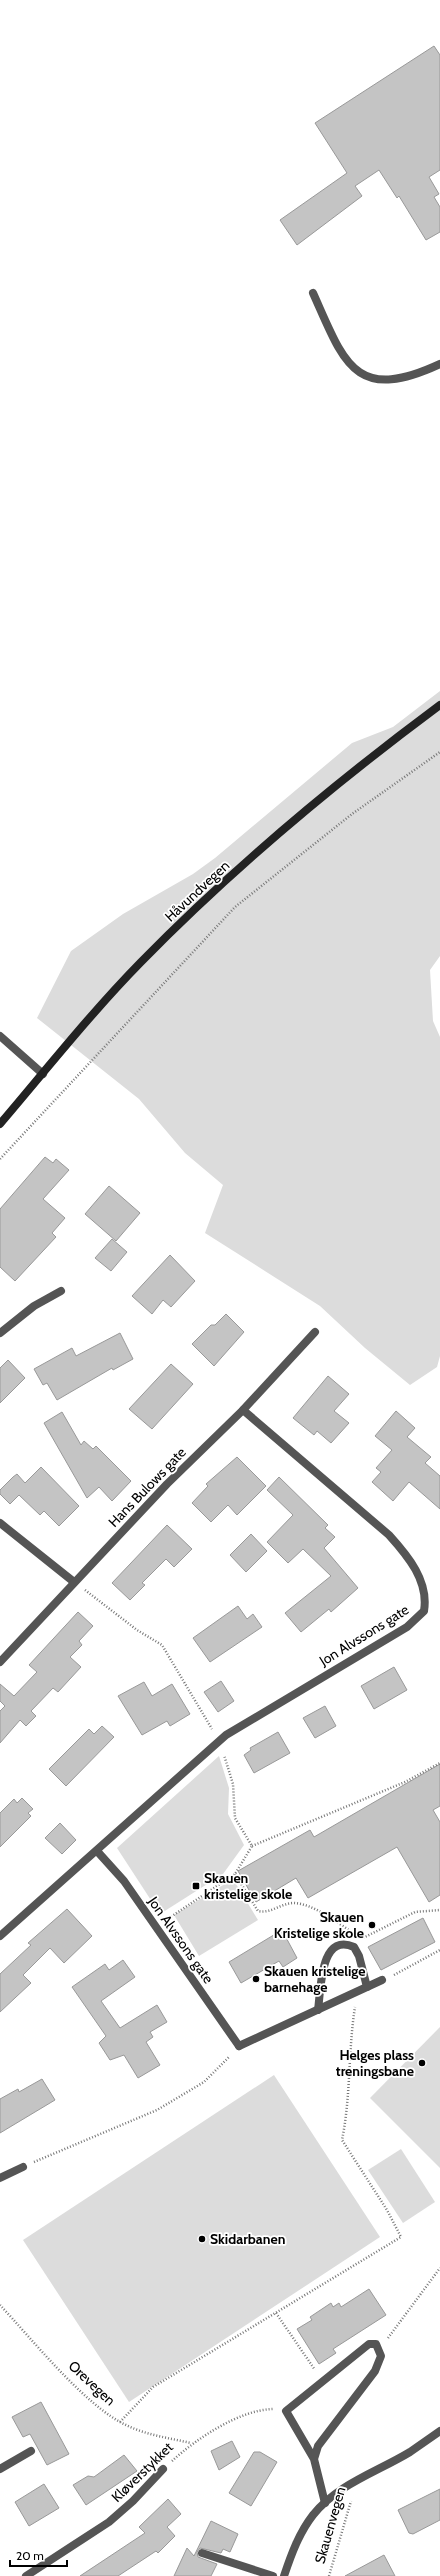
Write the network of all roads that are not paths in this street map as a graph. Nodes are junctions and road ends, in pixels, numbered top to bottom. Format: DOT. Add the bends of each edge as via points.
graph roads {
  1 [pos="313,293"];
  2 [pos="440,364"];
  3 [pos="440,705"];
  4 [pos="0,1036"];
  5 [pos="43,1074"];
  6 [pos="0,1124"];
  7 [pos="62,1290"];
  8 [pos="315,1332"];
  9 [pos="0,1333"];
  10 [pos="243,1410"];
  11 [pos="0,1523"];
  12 [pos="74,1582"];
  13 [pos="0,1662"];
  14 [pos="97,1851"];
  15 [pos="0,1936"];
  16 [pos="382,1980"];
  17 [pos="367,1987"];
  18 [pos="318,2010"];
  19 [pos="22,2167"];
  20 [pos="0,2178"];
  21 [pos="440,2431"];
  22 [pos="32,2451"];
  23 [pos="314,2459"];
  24 [pos="0,2469"];
  25 [pos="163,2469"];
  26 [pos="325,2503"];
  27 [pos="202,2553"];
  28 [pos="26,2576"];
  29 [pos="273,2576"];
  30 [pos="284,2576"];
  1 -- 2 [label="street" via="339,352 354,369 364,375 385,380 404,378"];
  3 -- 5 [label="main road, Håvundvegen" via="318,800 190,914 140,963"];
  4 -- 5 [label="street"];
  5 -- 6 [label="main road, Håvundvegen"];
  7 -- 9 [label="street" via="34,1306"];
  8 -- 10 [label="street, Hans Bulows gate"];
  10 -- 12 [label="street, Hans Bulows gate" via="166,1484"];
  10 -- 14 [label="street, Jon Alvssons gate" via="389,1535 408,1555 426,1596 424,1611 407,1627 226,1735"];
  11 -- 12 [label="street"];
  12 -- 13 [label="street, Hans Bulows gate"];
  14 -- 15 [label="street, Jon Alvssons gate"];
  14 -- 18 [label="street, Jon Alvssons gate" via="124,1881 240,2046"];
  16 -- 17 [label="street"];
  17 -- 18 [label="street"];
  17 -- 18 [label="street" via="354,1947 341,1944 329,1950"];
  19 -- 20 [label="street"];
  21 -- 26 [label="street, Skauenvegen" via="409,2452 341,2489"];
  22 -- 24 [label="street"];
  23 -- 23 [label="street" via="318,2446 375,2371 381,2356 376,2344 369,2344 286,2411"];
  23 -- 26 [label="street"];
  25 -- 28 [label="street, Kløverstykket" via="109,2522"];
  26 -- 30 [label="street, Skauenvegen" via="300,2537"];
  27 -- 29 [label="street"];
}
